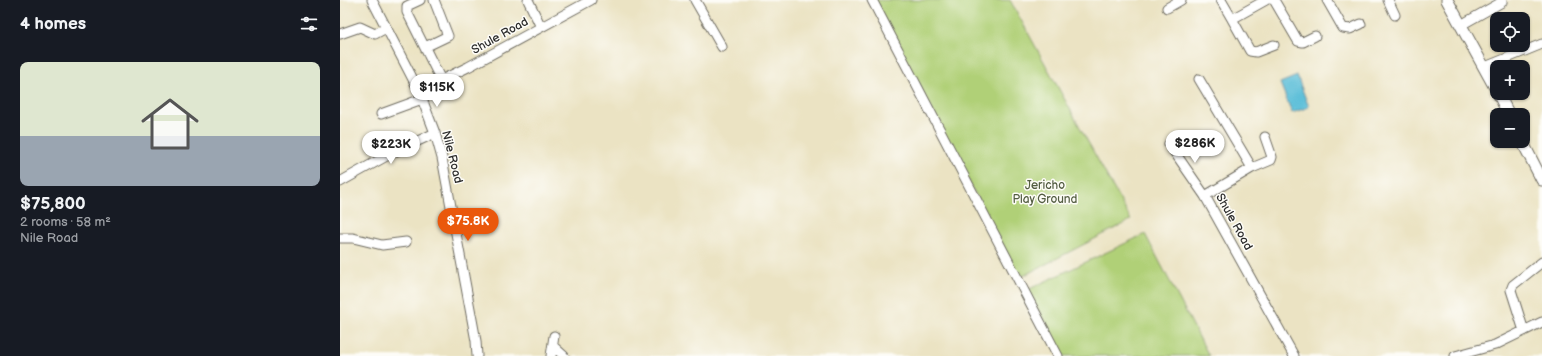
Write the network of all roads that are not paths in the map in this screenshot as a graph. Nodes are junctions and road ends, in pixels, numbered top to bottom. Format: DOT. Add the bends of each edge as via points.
graph roads {
  1 [pos="372,0"];
  2 [pos="420,0"];
  3 [pos="434,0"];
  4 [pos="528,0"];
  5 [pos="591,0"];
  6 [pos="695,0"];
  7 [pos="872,0"];
  8 [pos="1181,0"];
  9 [pos="1221,0"];
  10 [pos="1266,0"];
  11 [pos="1274,0"];
  12 [pos="1327,0"];
  13 [pos="1388,0"];
  14 [pos="1448,0"];
  15 [pos="1501,0"];
  16 [pos="1167,8"];
  17 [pos="1395,15"];
  18 [pos="1232,18"];
  19 [pos="1361,24"];
  20 [pos="1461,25"];
  21 [pos="541,27"];
  22 [pos="386,28"];
  23 [pos="340,34"];
  24 [pos="1315,36"];
  25 [pos="1542,44"];
  26 [pos="1274,45"];
  27 [pos="425,47"];
  28 [pos="722,47"];
  29 [pos="1485,67"];
  30 [pos="1490,77"];
  31 [pos="1199,79"];
  32 [pos="441,80"];
  33 [pos="420,95"];
  34 [pos="381,114"];
  35 [pos="435,133"];
  36 [pos="1265,137"];
  37 [pos="1169,144"];
  38 [pos="1526,148"];
  39 [pos="1252,168"];
  40 [pos="1542,180"];
  41 [pos="340,182"];
  42 [pos="1205,196"];
  43 [pos="340,238"];
  44 [pos="406,242"];
  45 [pos="1542,262"];
  46 [pos="1542,322"];
  47 [pos="1524,332"];
  48 [pos="554,336"];
  49 [pos="552,346"];
  50 [pos="477,356"];
  51 [pos="551,356"];
  52 [pos="564,356"];
  53 [pos="1058,356"];
  54 [pos="1294,356"];
  55 [pos="1456,356"];
  1 -- 22 [label="street, Nile Road"];
  2 -- 27 [label="street" via="407,6 407,12"];
  3 -- 27 [label="street" via="448,36"];
  4 -- 21 [label="street"];
  5 -- 21 [label="street, Shule Road"];
  6 -- 28 [label="street"];
  7 -- 53 [label="street"];
  8 -- 16 [label="street"];
  9 -- 18 [label="street"];
  10 -- 18 [label="street"];
  11 -- 24 [label="street" via="1298,41 1303,42"];
  12 -- 19 [label="street" via="1343,28 1350,29"];
  13 -- 17 [label="street"];
  14 -- 20 [label="main road"];
  15 -- 20 [label="street" via="1502,2"];
  18 -- 26 [label="street" via="1250,51 1256,52"];
  20 -- 29 [label="main road"];
  21 -- 32 [label="street, Shule Road"];
  22 -- 23 [label="street" via="375,34 360,27"];
  22 -- 33 [label="street, Nile Road"];
  25 -- 29 [label="street"];
  27 -- 32 [label="street"];
  29 -- 30 [label="main road"];
  31 -- 39 [label="street"];
  32 -- 33 [label="street, Shule Road"];
  33 -- 34 [label="street, Shule Road"];
  33 -- 35 [label="street, Nile Road"];
  35 -- 41 [label="street"];
  35 -- 50 [label="street, Nile Road" via="444,166"];
  36 -- 39 [label="street, Shule Road" via="1271,160"];
  37 -- 42 [label="street"];
  38 -- 40 [label="main road"];
  39 -- 42 [label="street, Shule Road"];
  42 -- 54 [label="street, Shule Road"];
  43 -- 44 [label="street" via="354,238 382,245"];
  45 -- 47 [label="street" via="1513,285 1511,290"];
  46 -- 47 [label="street"];
  47 -- 55 [label="street" via="1495,345"];
  48 -- 49 [label="street"];
  49 -- 51 [label="street"];
  49 -- 52 [label="street"];
}
